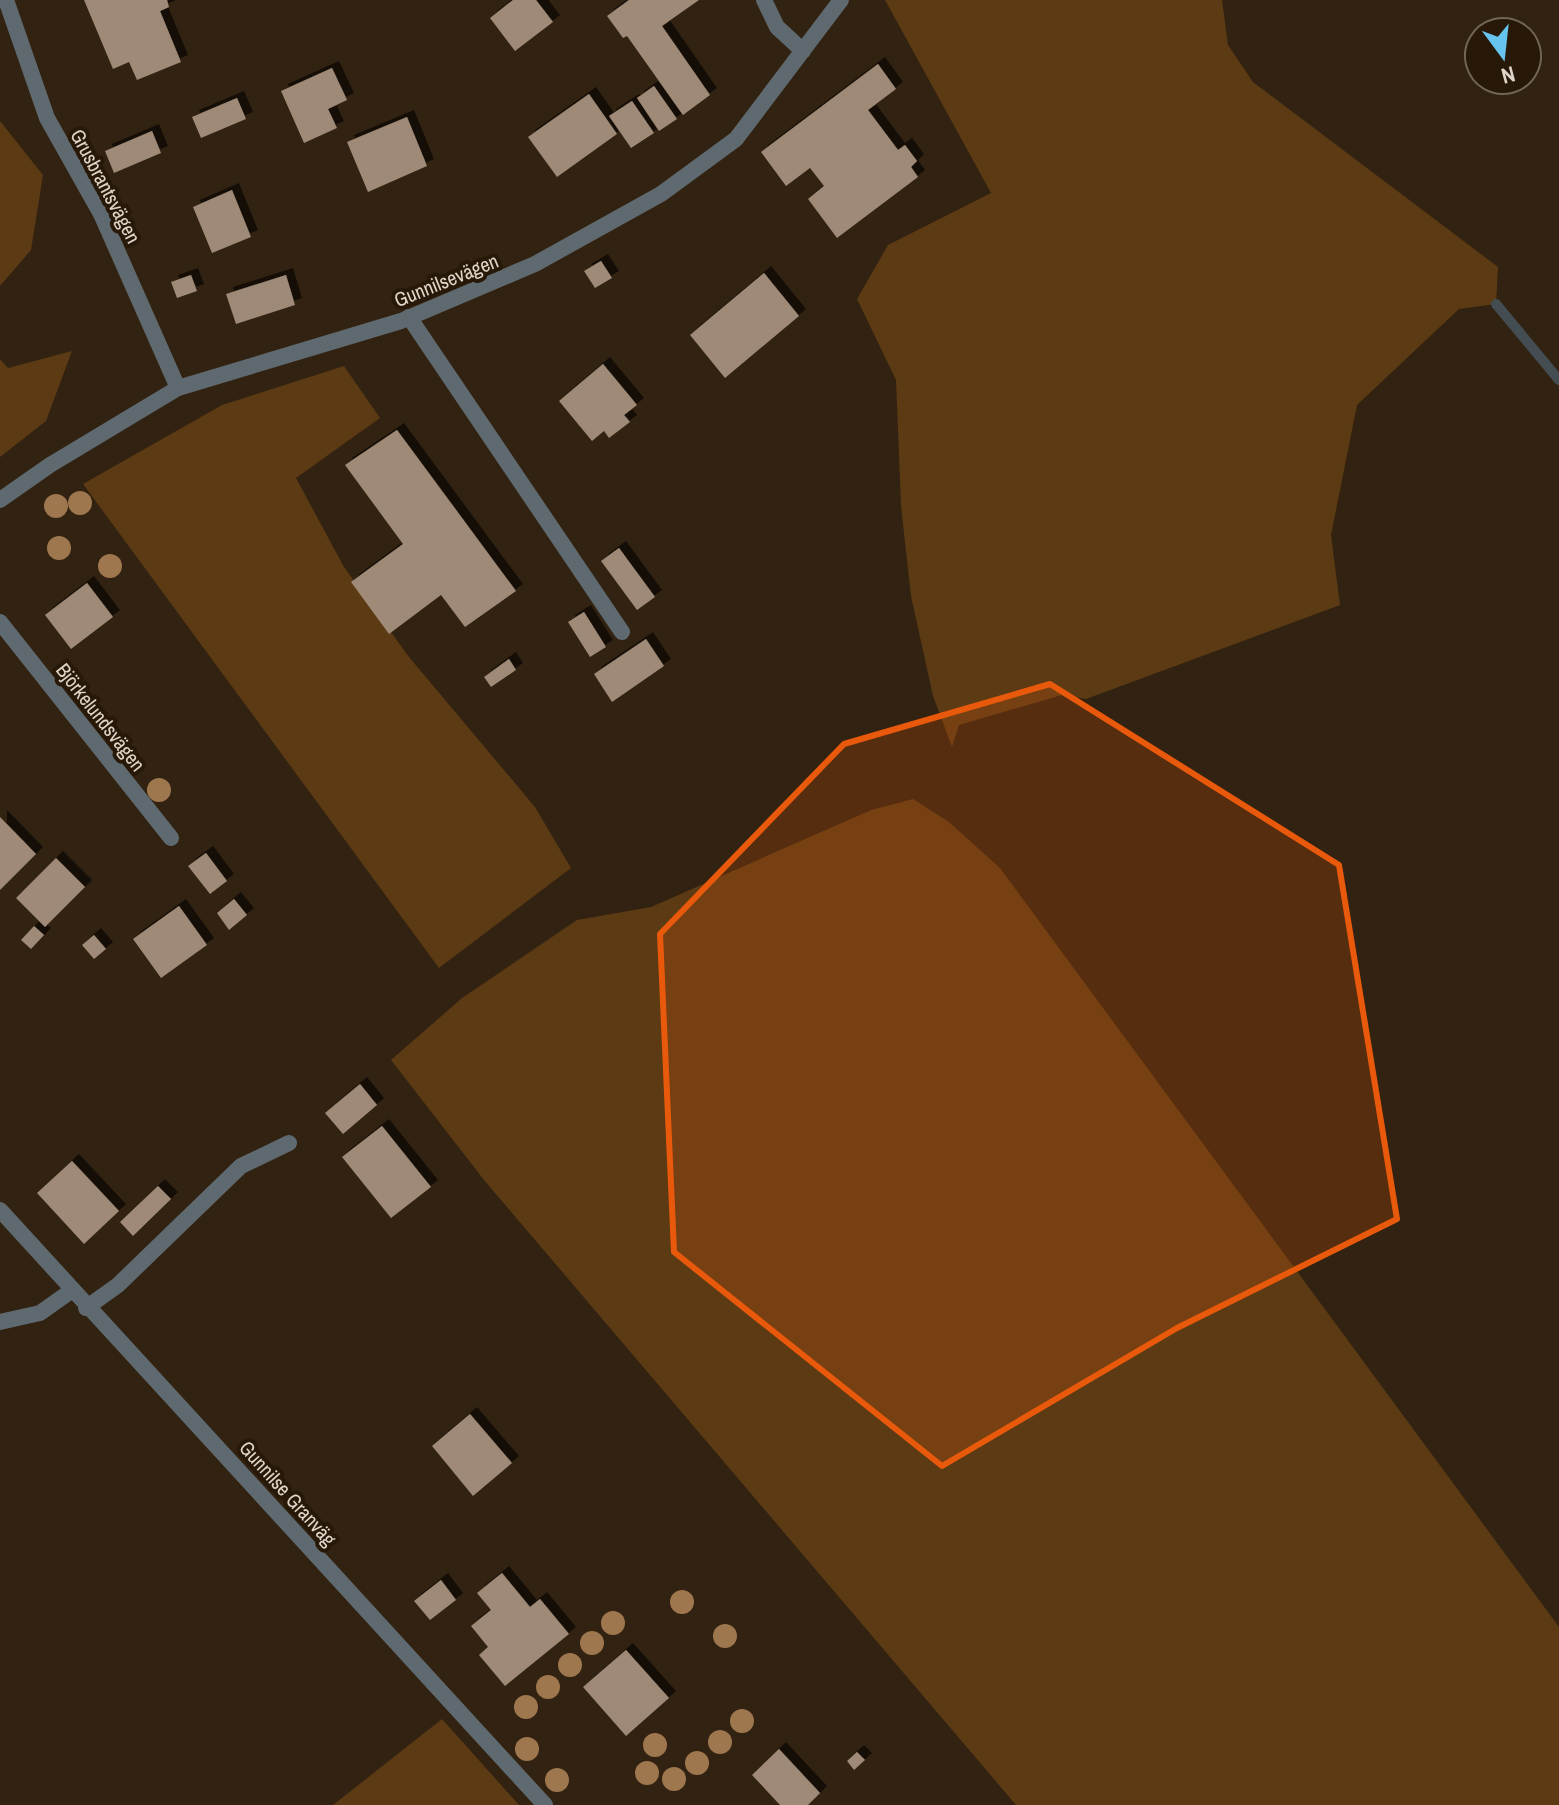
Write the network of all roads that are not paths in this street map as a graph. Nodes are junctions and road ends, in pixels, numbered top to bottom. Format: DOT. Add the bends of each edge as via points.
graph roads {
  1 [pos="6,0"];
  2 [pos="764,0"];
  3 [pos="841,0"];
  4 [pos="803,51"];
  5 [pos="409,317"];
  6 [pos="178,388"];
  7 [pos="0,500"];
  8 [pos="0,622"];
  9 [pos="622,632"];
  10 [pos="171,838"];
  11 [pos="289,1143"];
  12 [pos="0,1210"];
  13 [pos="71,1291"];
  14 [pos="86,1308"];
  15 [pos="0,1322"];
  16 [pos="545,1805"];
  1 -- 6 [label="street, Grusbrantsvägen" via="47,118 101,214"];
  2 -- 4 [label="street" via="777,27"];
  3 -- 4 [label="street, Gunnilsevägen"];
  4 -- 5 [label="street, Gunnilsevägen" via="736,139 661,194 535,264"];
  5 -- 6 [label="street, Gunnilsevägen"];
  5 -- 9 [label="street"];
  6 -- 7 [label="street, Gunnilsevägen"];
  8 -- 10 [label="street, Björkelundsvägen"];
  11 -- 14 [label="street" via="241,1166 118,1285"];
  12 -- 13 [label="street, Gunnilse Granväg"];
  13 -- 14 [label="street, Gunnilse Granväg"];
  13 -- 15 [label="street" via="40,1313"];
  14 -- 16 [label="street, Gunnilse Granväg" via="124,1343"];
}
